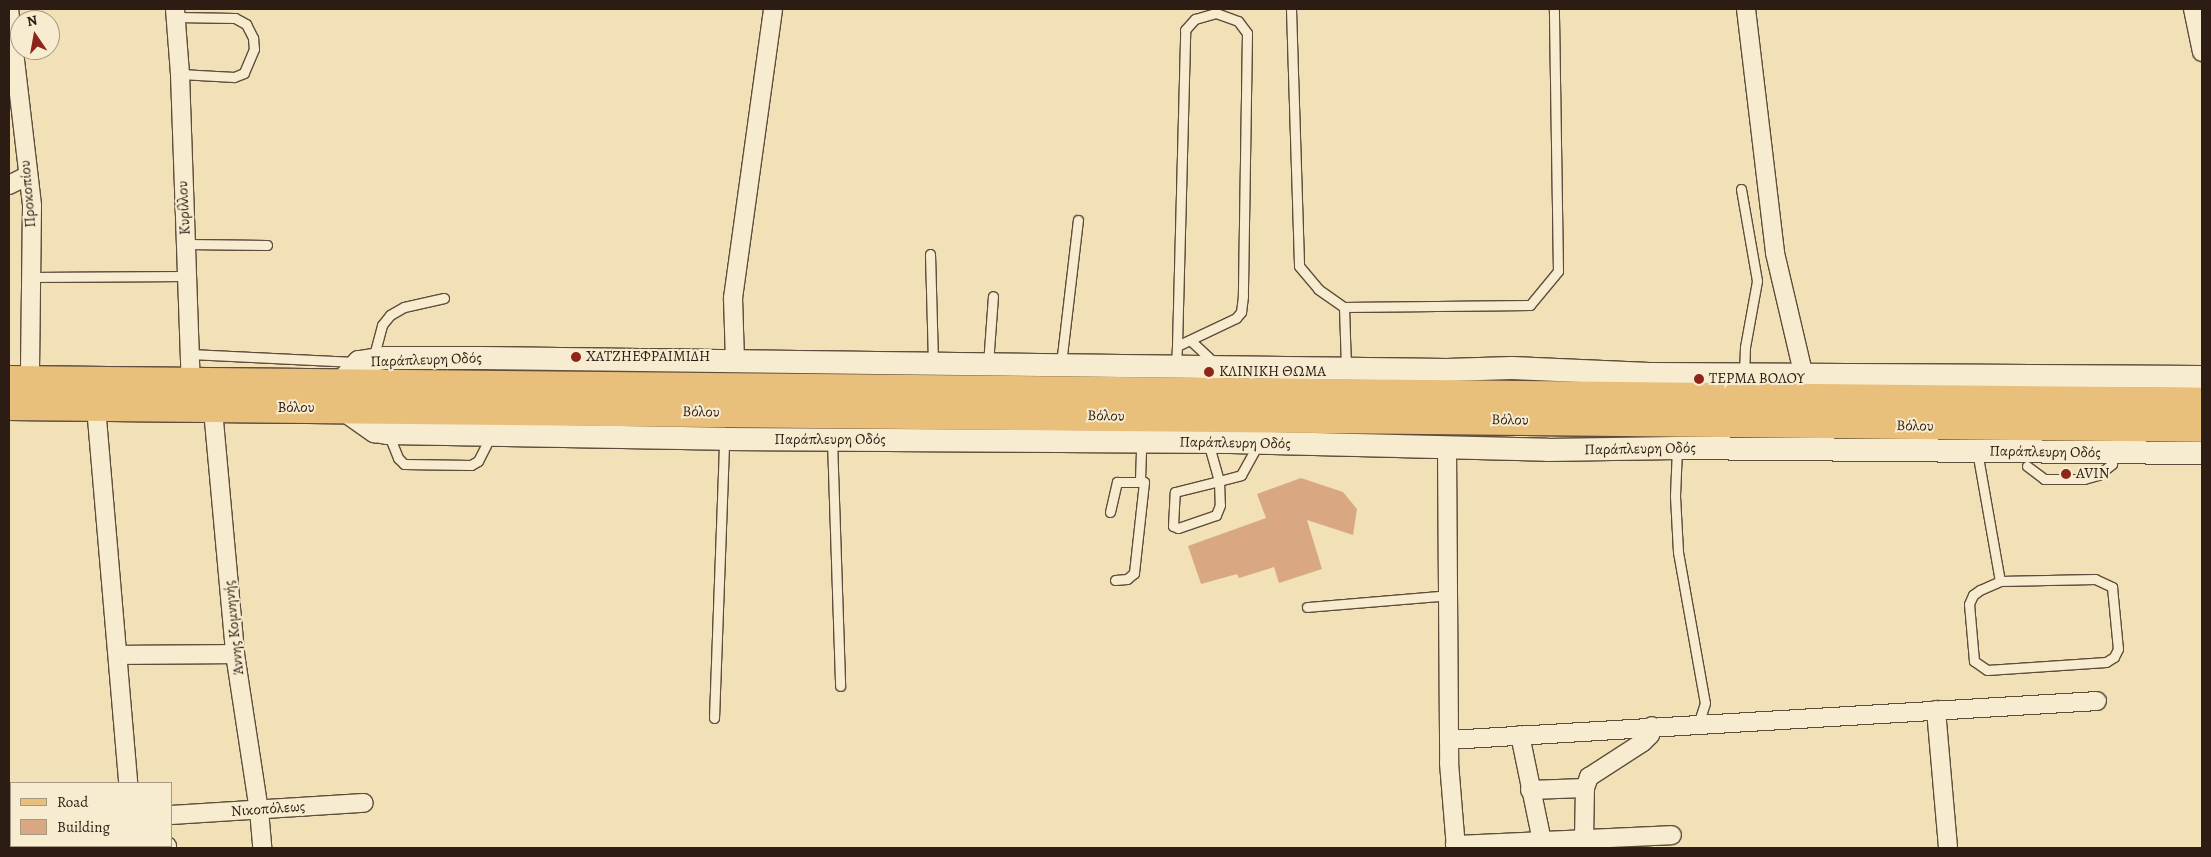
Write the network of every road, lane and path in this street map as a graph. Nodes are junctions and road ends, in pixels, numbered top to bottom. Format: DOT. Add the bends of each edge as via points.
graph roads {
  1 [pos="9,9"];
  2 [pos="773,9"];
  3 [pos="1291,9"];
  4 [pos="1554,9"];
  5 [pos="1746,9"];
  6 [pos="2192,9"];
  7 [pos="175,13"];
  8 [pos="2202,52"];
  9 [pos="180,74"];
  10 [pos="27,176"];
  11 [pos="9,185"];
  12 [pos="1741,188"];
  13 [pos="1078,220"];
  14 [pos="186,244"];
  15 [pos="267,245"];
  16 [pos="930,254"];
  17 [pos="187,276"];
  18 [pos="32,277"];
  19 [pos="993,296"];
  20 [pos="444,298"];
  21 [pos="1344,307"];
  22 [pos="1190,340"];
  23 [pos="190,354"];
  24 [pos="1176,357"];
  25 [pos="366,361"];
  26 [pos="735,362"];
  27 [pos="933,363"];
  28 [pos="988,364"];
  29 [pos="1061,364"];
  30 [pos="1219,367"];
  31 [pos="1346,368"];
  32 [pos="1744,374"];
  33 [pos="2202,377"];
  34 [pos="20,380"];
  35 [pos="1806,385"];
  36 [pos="201,395"];
  37 [pos="342,396"];
  38 [pos="2202,402"];
  39 [pos="9,406"];
  40 [pos="96,406"];
  41 [pos="2202,428"];
  42 [pos="388,433"];
  43 [pos="492,434"];
  44 [pos="1815,437"];
  45 [pos="724,439"];
  46 [pos="832,440"];
  47 [pos="1208,442"];
  48 [pos="1260,442"];
  49 [pos="1142,443"];
  50 [pos="2125,445"];
  51 [pos="1447,448"];
  52 [pos="1677,448"];
  53 [pos="1976,451"];
  54 [pos="2202,453"];
  55 [pos="2027,466"];
  56 [pos="1140,480"];
  57 [pos="1219,480"];
  58 [pos="1110,512"];
  59 [pos="1115,580"];
  60 [pos="2000,581"];
  61 [pos="1449,595"];
  62 [pos="1307,607"];
  63 [pos="236,654"];
  64 [pos="118,655"];
  65 [pos="840,686"];
  66 [pos="2097,701"];
  67 [pos="1936,710"];
  68 [pos="714,718"];
  69 [pos="1698,724"];
  70 [pos="1652,726"];
  71 [pos="1520,735"];
  72 [pos="1449,740"];
  73 [pos="128,782"];
  74 [pos="1585,788"];
  75 [pos="1530,790"];
  76 [pos="364,803"];
  77 [pos="259,810"];
  78 [pos="172,815"];
  79 [pos="1672,835"];
  80 [pos="1584,839"];
  81 [pos="1542,841"];
  82 [pos="1456,846"];
  83 [pos="262,848"];
  84 [pos="1948,848"];
  1 -- 10 [label="street, Προκοπίου"];
  2 -- 26 [label="street" via="734,288"];
  3 -- 21 [label="lane" via="1299,266 1318,289"];
  4 -- 21 [label="lane" via="1558,271 1530,305"];
  5 -- 35 [label="street" via="1775,253"];
  6 -- 8 [label="street"];
  7 -- 9 [label="street, Κυρίλλου"];
  7 -- 9 [label="lane" via="235,18 250,28 254,44 244,73 234,77"];
  9 -- 14 [label="street, Κυρίλλου"];
  10 -- 11 [label="street"];
  10 -- 18 [label="street, Προκοπίου" via="32,206"];
  12 -- 32 [label="lane" via="1757,281 1744,347"];
  13 -- 29 [label="lane"];
  14 -- 15 [label="lane"];
  14 -- 17 [label="street, Κυρίλλου"];
  16 -- 27 [label="lane"];
  17 -- 18 [label="lane"];
  17 -- 23 [label="street, Κυρίλλου"];
  18 -- 34 [label="street, Προκοπίου"];
  19 -- 28 [label="lane"];
  20 -- 25 [label="lane" via="404,307 390,315"];
  21 -- 31 [label="lane"];
  22 -- 24 [label="lane"];
  22 -- 24 [label="lane" via="1236,318 1241,312 1243,296 1247,33 1231,16 1216,13 1195,19 1185,30"];
  22 -- 30 [label="lane"];
  23 -- 25 [label="lane"];
  23 -- 36 [label="street, Κυρίλλου"];
  24 -- 29 [label="street, Παράπλευρη Οδός"];
  24 -- 30 [label="street, Παράπλευρη Οδός"];
  25 -- 26 [label="street, Παράπλευρη Οδός"];
  25 -- 37 [label="street, Παράπλευρη Οδός"];
  26 -- 27 [label="street, Παράπλευρη Οδός"];
  27 -- 28 [label="street, Παράπλευρη Οδός"];
  28 -- 29 [label="street, Παράπλευρη Οδός"];
  30 -- 31 [label="street, Παράπλευρη Οδός"];
  31 -- 32 [label="street, Παράπλευρη Οδός" via="1512,368"];
  32 -- 35 [label="street, Παράπλευρη Οδός"];
  33 -- 35 [label="street, Παράπλευρη Οδός"];
  34 -- 36 [label="main road, Βόλου"];
  35 -- 37 [label="main road, Βόλου"];
  35 -- 38 [label="main road, Βόλου"];
  35 -- 44 [label="street"];
  36 -- 37 [label="main road, Βόλου"];
  36 -- 40 [label="main road, Βόλου"];
  36 -- 63 [label="street, Άννης Κομνηνής"];
  37 -- 42 [label="street, Παράπλευρη Οδός" via="375,431"];
  37 -- 44 [label="main road, Βόλου"];
  39 -- 40 [label="main road, Βόλου"];
  40 -- 64 [label="street"];
  41 -- 50 [label="main road, Βόλου"];
  42 -- 43 [label="street, Παράπλευρη Οδός"];
  42 -- 43 [label="lane" via="398,458 404,464 468,466 478,461"];
  43 -- 45 [label="street, Παράπλευρη Οδός"];
  44 -- 50 [label="main road, Βόλου"];
  44 -- 52 [label="street, Παράπλευρη Οδός"];
  44 -- 53 [label="street, Παράπλευρη Οδός"];
  45 -- 46 [label="street, Παράπλευρη Οδός"];
  45 -- 68 [label="lane"];
  46 -- 49 [label="street, Παράπλευρη Οδός"];
  46 -- 65 [label="lane"];
  47 -- 48 [label="street, Παράπλευρη Οδός"];
  47 -- 49 [label="street, Παράπλευρη Οδός"];
  47 -- 57 [label="lane"];
  48 -- 51 [label="street, Παράπλευρη Οδός"];
  48 -- 57 [label="lane" via="1241,475"];
  49 -- 56 [label="lane"];
  50 -- 53 [label="street, Παράπλευρη Οδός"];
  50 -- 54 [label="street, Παράπλευρη Οδός"];
  50 -- 55 [label="lane" via="2098,475 2084,479 2044,479"];
  51 -- 52 [label="street, Παράπλευρη Οδός"];
  51 -- 61 [label="street"];
  52 -- 69 [label="lane" via="1678,552 1705,703"];
  53 -- 60 [label="lane"];
  56 -- 58 [label="lane" via="1117,482"];
  56 -- 59 [label="lane" via="1145,485 1134,573 1127,580"];
  57 -- 57 [label="lane" via="1176,492 1172,525 1178,528 1216,515 1220,505"];
  60 -- 60 [label="lane" via="2104,581 2112,588 2118,650 2114,658 2106,662 1987,670 1980,667 1974,661 1969,604 1973,595"];
  61 -- 62 [label="lane"];
  61 -- 72 [label="street"];
  63 -- 64 [label="street"];
  63 -- 77 [label="street, Άννης Κομνηνής"];
  64 -- 73 [label="street"];
  66 -- 67 [label="street"];
  67 -- 69 [label="street"];
  67 -- 84 [label="street"];
  69 -- 70 [label="street"];
  70 -- 71 [label="street"];
  70 -- 74 [label="street" via="1648,738 1595,771"];
  71 -- 72 [label="street"];
  71 -- 75 [label="street"];
  72 -- 82 [label="street"];
  74 -- 75 [label="street"];
  74 -- 80 [label="street"];
  75 -- 81 [label="street"];
  76 -- 77 [label="street, Νικοπόλεως"];
  77 -- 78 [label="street, Νικοπόλεως"];
  77 -- 83 [label="street, Άννης Κομνηνής"];
  79 -- 80 [label="street"];
  80 -- 81 [label="street"];
  81 -- 82 [label="street"];
}
